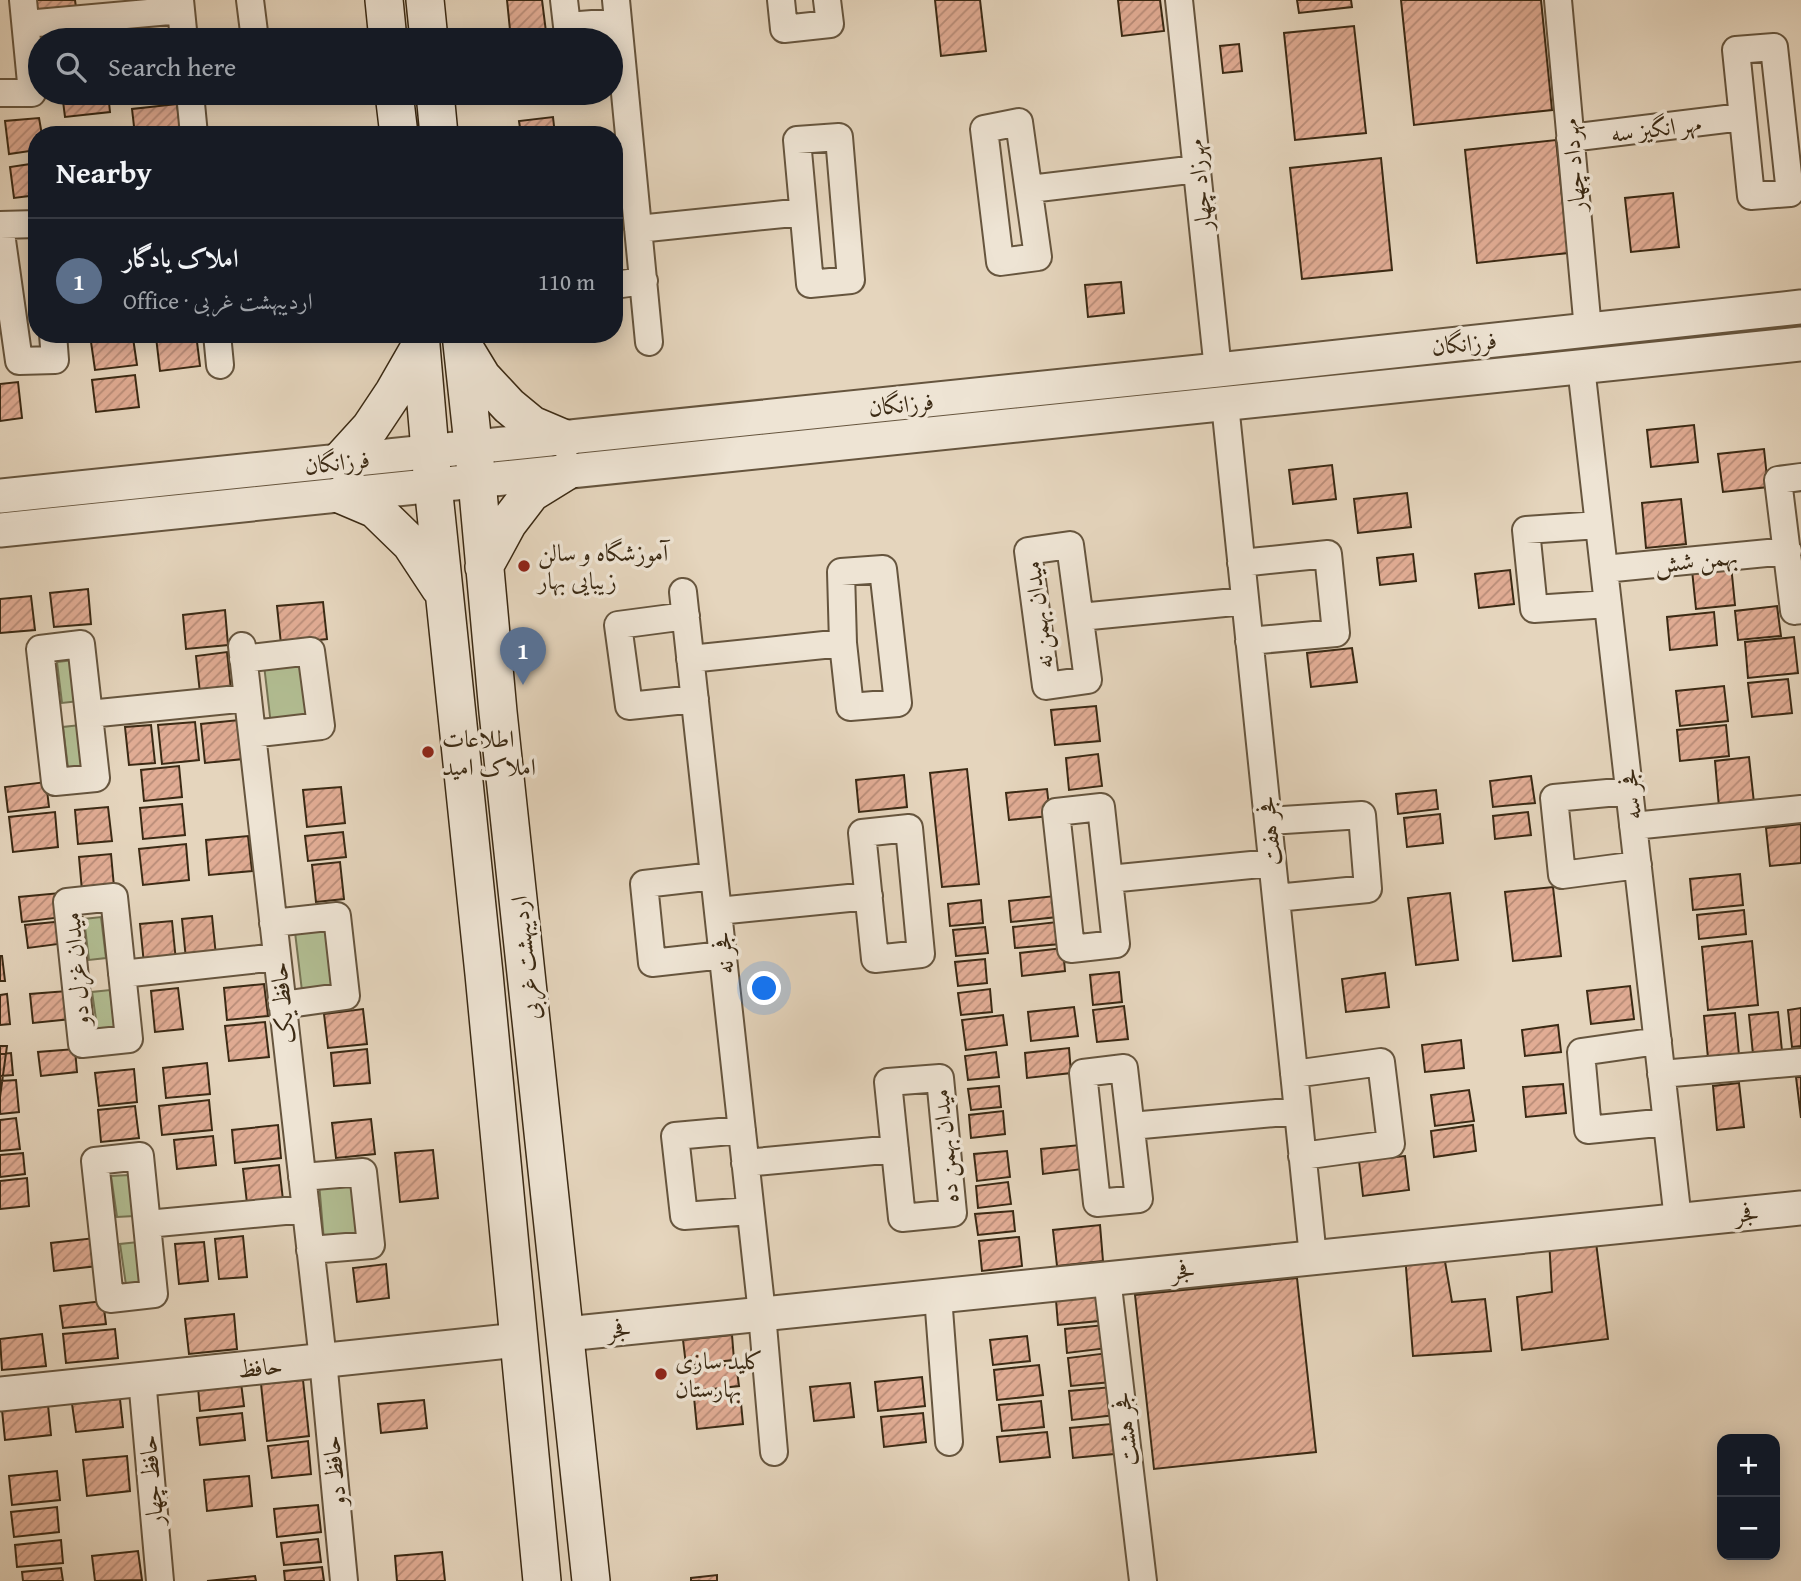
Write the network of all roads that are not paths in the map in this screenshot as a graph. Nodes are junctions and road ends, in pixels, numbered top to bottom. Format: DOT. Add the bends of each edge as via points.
graph roads {
  1 [pos="250,0"];
  2 [pos="384,0"];
  3 [pos="425,0"];
  4 [pos="564,0"];
  5 [pos="781,0"];
  6 [pos="827,0"];
  7 [pos="1179,0"];
  8 [pos="1558,0"];
  9 [pos="180,5"];
  10 [pos="617,11"];
  11 [pos="24,12"];
  12 [pos="183,28"];
  13 [pos="254,28"];
  14 [pos="387,28"];
  15 [pos="428,28"];
  16 [pos="28,52"];
  17 [pos="0,93"];
  18 [pos="28,93"];
  19 [pos="191,105"];
  20 [pos="395,105"];
  21 [pos="436,105"];
  22 [pos="621,105"];
  23 [pos="1742,117"];
  24 [pos="193,126"];
  25 [pos="398,126"];
  26 [pos="438,126"];
  27 [pos="622,126"];
  28 [pos="1570,138"];
  29 [pos="623,156"];
  30 [pos="1197,169"];
  31 [pos="624,180"];
  32 [pos="1030,189"];
  33 [pos="803,212"];
  34 [pos="28,224"];
  35 [pos="0,225"];
  36 [pos="638,229"];
  37 [pos="644,281"];
  38 [pos="623,284"];
  39 [pos="1801,307"];
  40 [pos="1588,330"];
  41 [pos="649,342"];
  42 [pos="53,343"];
  43 [pos="217,343"];
  44 [pos="419,343"];
  45 [pos="421,343"];
  46 [pos="462,343"];
  47 [pos="464,343"];
  48 [pos="1801,344"];
  49 [pos="220,365"];
  50 [pos="1581,368"];
  51 [pos="1218,370"];
  52 [pos="1225,404"];
  53 [pos="565,455"];
  54 [pos="475,464"];
  55 [pos="431,469"];
  56 [pos="1801,477"];
  57 [pos="341,478"];
  58 [pos="0,496"];
  59 [pos="1599,525"];
  60 [pos="0,530"];
  61 [pos="1788,551"];
  62 [pos="1241,563"];
  63 [pos="484,567"];
  64 [pos="1604,569"];
  65 [pos="445,595"];
  66 [pos="1245,601"];
  67 [pos="1608,604"];
  68 [pos="1801,610"];
  69 [pos="1080,617"];
  70 [pos="1249,641"];
  71 [pos="843,643"];
  72 [pos="691,659"];
  73 [pos="248,698"];
  74 [pos="695,699"];
  75 [pos="89,714"];
  76 [pos="252,734"];
  77 [pos="1629,791"];
  78 [pos="1801,809"];
  79 [pos="1268,821"];
  80 [pos="1633,826"];
  81 [pos="1272,863"];
  82 [pos="1638,865"];
  83 [pos="714,876"];
  84 [pos="1109,879"];
  85 [pos="869,896"];
  86 [pos="1276,898"];
  87 [pos="718,911"];
  88 [pos="273,923"];
  89 [pos="723,955"];
  90 [pos="277,957"];
  91 [pos="122,974"];
  92 [pos="282,1005"];
  93 [pos="1658,1041"];
  94 [pos="1801,1062"];
  95 [pos="1294,1074"];
  96 [pos="1661,1074"];
  97 [pos="1297,1111"];
  98 [pos="1667,1122"];
  99 [pos="1131,1126"];
  100 [pos="742,1130"];
  101 [pos="895,1149"];
  102 [pos="1302,1156"];
  103 [pos="745,1163"];
  104 [pos="302,1177"];
  105 [pos="1801,1208"];
  106 [pos="306,1209"];
  107 [pos="750,1210"];
  108 [pos="1678,1220"];
  109 [pos="147,1224"];
  110 [pos="310,1251"];
  111 [pos="1313,1257"];
  112 [pos="1107,1278"];
  113 [pos="938,1296"];
  114 [pos="762,1314"];
  115 [pos="566,1334"];
  116 [pos="519,1340"];
  117 [pos="323,1360"];
  118 [pos="142,1379"];
  119 [pos="0,1394"];
  120 [pos="950,1442"];
  121 [pos="774,1452"];
  122 [pos="160,1581"];
  123 [pos="344,1581"];
  124 [pos="542,1581"];
  125 [pos="591,1581"];
  126 [pos="1143,1581"];
  1 -- 13 [label="street"];
  2 -- 14 [label="main road"];
  3 -- 15 [label="main road"];
  4 -- 10 [label="street" via="566,26"];
  5 -- 6 [label="street" via="784,29 830,24"];
  7 -- 30 [label="street, مهرزاد چهار"];
  8 -- 28 [label="street, مهرداد چهار"];
  9 -- 11 [label="street"];
  9 -- 12 [label="street"];
  11 -- 16 [label="street"];
  17 -- 18 [label="street"];
  19 -- 24 [label="street"];
  20 -- 25 [label="main road"];
  21 -- 26 [label="main road"];
  22 -- 27 [label="street"];
  23 -- 23 [label="street" via="1751,196 1790,193 1774,47 1736,50"];
  23 -- 28 [label="street, مهر انگیز سه"];
  28 -- 40 [label="street, مهرداد چهار"];
  29 -- 31 [label="street"];
  30 -- 32 [label="street"];
  30 -- 51 [label="street, مهرزاد چهار"];
  31 -- 36 [label="street"];
  32 -- 32 [label="street" via="1038,257 1000,262 984,129 1019,122"];
  33 -- 33 [label="street" via="810,284 851,280 839,137 797,140"];
  33 -- 36 [label="street"];
  34 -- 35 [label="street"];
  35 -- 42 [label="street" via="19,361 55,360"];
  36 -- 37 [label="street"];
  37 -- 38 [label="street"];
  37 -- 41 [label="street"];
  39 -- 40 [label="street, فرزانگان"];
  40 -- 51 [label="street, فرزانگان"];
  43 -- 49 [label="street"];
  44 -- 57 [label="main road"];
  45 -- 55 [label="main road, اردیبهشت غربی"];
  46 -- 54 [label="main road, اردیبهشت غربی"];
  47 -- 53 [label="main road" via="481,377"];
  48 -- 50 [label="street, فرزانگان"];
  50 -- 52 [label="street, فرزانگان"];
  50 -- 59 [label="street, فجر سه"];
  51 -- 53 [label="street, فرزانگان"];
  52 -- 53 [label="street, فرزانگان"];
  52 -- 62 [label="street, فجر هفت"];
  53 -- 54 [label="street, فرزانگان"];
  53 -- 63 [label="main road" via="508,523"];
  54 -- 55 [label="street, فرزانگان"];
  54 -- 63 [label="main road, اردیبهشت غربی"];
  55 -- 57 [label="street, فرزانگان"];
  55 -- 65 [label="main road, اردیبهشت غربی"];
  56 -- 61 [label="street" via="1779,480"];
  57 -- 58 [label="street, فرزانگان"];
  57 -- 60 [label="street, فرزانگان"];
  57 -- 65 [label="main road" via="411,544"];
  59 -- 64 [label="street, فجر سه"];
  59 -- 67 [label="street" via="1526,530 1534,609"];
  61 -- 64 [label="street, بهمن شش"];
  61 -- 68 [label="street" via="1794,611"];
  62 -- 66 [label="street, فجر هفت"];
  62 -- 70 [label="street" via="1328,554 1331,580 1336,633"];
  63 -- 115 [label="main road, اردیبهشت غربی"];
  64 -- 67 [label="street, فجر سه"];
  65 -- 116 [label="main road, اردیبهشت غربی"];
  66 -- 69 [label="street"];
  66 -- 70 [label="street, فجر هفت"];
  67 -- 77 [label="street, فجر سه"];
  69 -- 69 [label="street, میدان بهمن نه" via="1088,680 1046,686 1028,551 1070,545"];
  70 -- 79 [label="street, فجر هفت"];
  71 -- 71 [label="street" via="850,707 898,703 883,569 841,572"];
  71 -- 72 [label="street"];
  72 -- 74 [label="street, فجر نه"];
  72 -- 74 [label="street, فجر نه" via="684,604 618,625 629,706"];
  73 -- 75 [label="street"];
  73 -- 76 [label="street, حافظ یک"];
  73 -- 76 [label="street, حافظ یک" via="243,652 311,651 321,726"];
  74 -- 83 [label="street, فجر نه"];
  75 -- 75 [label="street" via="96,778 55,782 40,649 81,644"];
  76 -- 88 [label="street, حافظ یک"];
  77 -- 80 [label="street, فجر سه"];
  77 -- 82 [label="street" via="1554,798 1562,876"];
  78 -- 80 [label="street"];
  79 -- 81 [label="street, فجر هفت"];
  79 -- 86 [label="street" via="1362,815 1368,889"];
  80 -- 82 [label="street, فجر سه"];
  81 -- 84 [label="street"];
  81 -- 86 [label="street, فجر هفت"];
  82 -- 93 [label="street, فجر سه"];
  83 -- 87 [label="street, فجر نه"];
  83 -- 89 [label="street" via="644,884 652,963"];
  84 -- 84 [label="street" via="1116,944 1071,949 1056,812 1101,807"];
  85 -- 85 [label="street" via="874,959 921,954 909,828 862,833"];
  85 -- 87 [label="street"];
  86 -- 95 [label="street, فجر هفت"];
  87 -- 89 [label="street, فجر نه"];
  88 -- 90 [label="street, حافظ یک"];
  88 -- 92 [label="street" via="337,916 346,996"];
  89 -- 100 [label="street, فجر نه"];
  90 -- 91 [label="street"];
  90 -- 92 [label="street, حافظ یک"];
  91 -- 91 [label="street, میدان غزل دو" via="129,1039 82,1044 67,902 114,897"];
  92 -- 104 [label="street, حافظ یک"];
  93 -- 96 [label="street, فجر سه"];
  93 -- 98 [label="street" via="1581,1052 1588,1130"];
  94 -- 96 [label="street"];
  95 -- 97 [label="street, فجر هفت"];
  95 -- 102 [label="street" via="1381,1062 1391,1144"];
  96 -- 98 [label="street, فجر سه"];
  97 -- 99 [label="street"];
  97 -- 102 [label="street, فجر هفت"];
  98 -- 108 [label="street, فجر سه"];
  99 -- 99 [label="street" via="1139,1199 1097,1203 1083,1073 1124,1068"];
  100 -- 103 [label="street, فجر نه"];
  100 -- 107 [label="street" via="675,1136 684,1216"];
  101 -- 101 [label="street, میدان بهمن ده" via="902,1218 953,1213 940,1077 888,1082"];
  101 -- 103 [label="street"];
  102 -- 111 [label="street, فجر هفت"];
  103 -- 107 [label="street, فجر نه"];
  104 -- 106 [label="street, حافظ یک"];
  104 -- 110 [label="street" via="363,1172 371,1244"];
  105 -- 108 [label="street, فجر"];
  106 -- 109 [label="street"];
  106 -- 110 [label="street, حافظ یک"];
  107 -- 114 [label="street, فجر نه"];
  108 -- 111 [label="street, فجر"];
  109 -- 109 [label="street" via="154,1294 110,1299 95,1161 139,1156"];
  110 -- 117 [label="street, حافظ یک"];
  111 -- 112 [label="street, فجر"];
  112 -- 113 [label="street, فجر"];
  112 -- 126 [label="street, فجر هشت"];
  113 -- 114 [label="street, فجر"];
  113 -- 120 [label="street"];
  114 -- 115 [label="street, فجر"];
  114 -- 121 [label="street, فجر نه"];
  115 -- 125 [label="main road, اردیبهشت غربی"];
  116 -- 117 [label="street, حافظ"];
  116 -- 124 [label="main road, اردیبهشت غربی"];
  117 -- 118 [label="street, حافظ"];
  117 -- 123 [label="street, حافظ دو"];
  118 -- 119 [label="street, حافظ"];
  118 -- 122 [label="street, حافظ چهار"];
}
